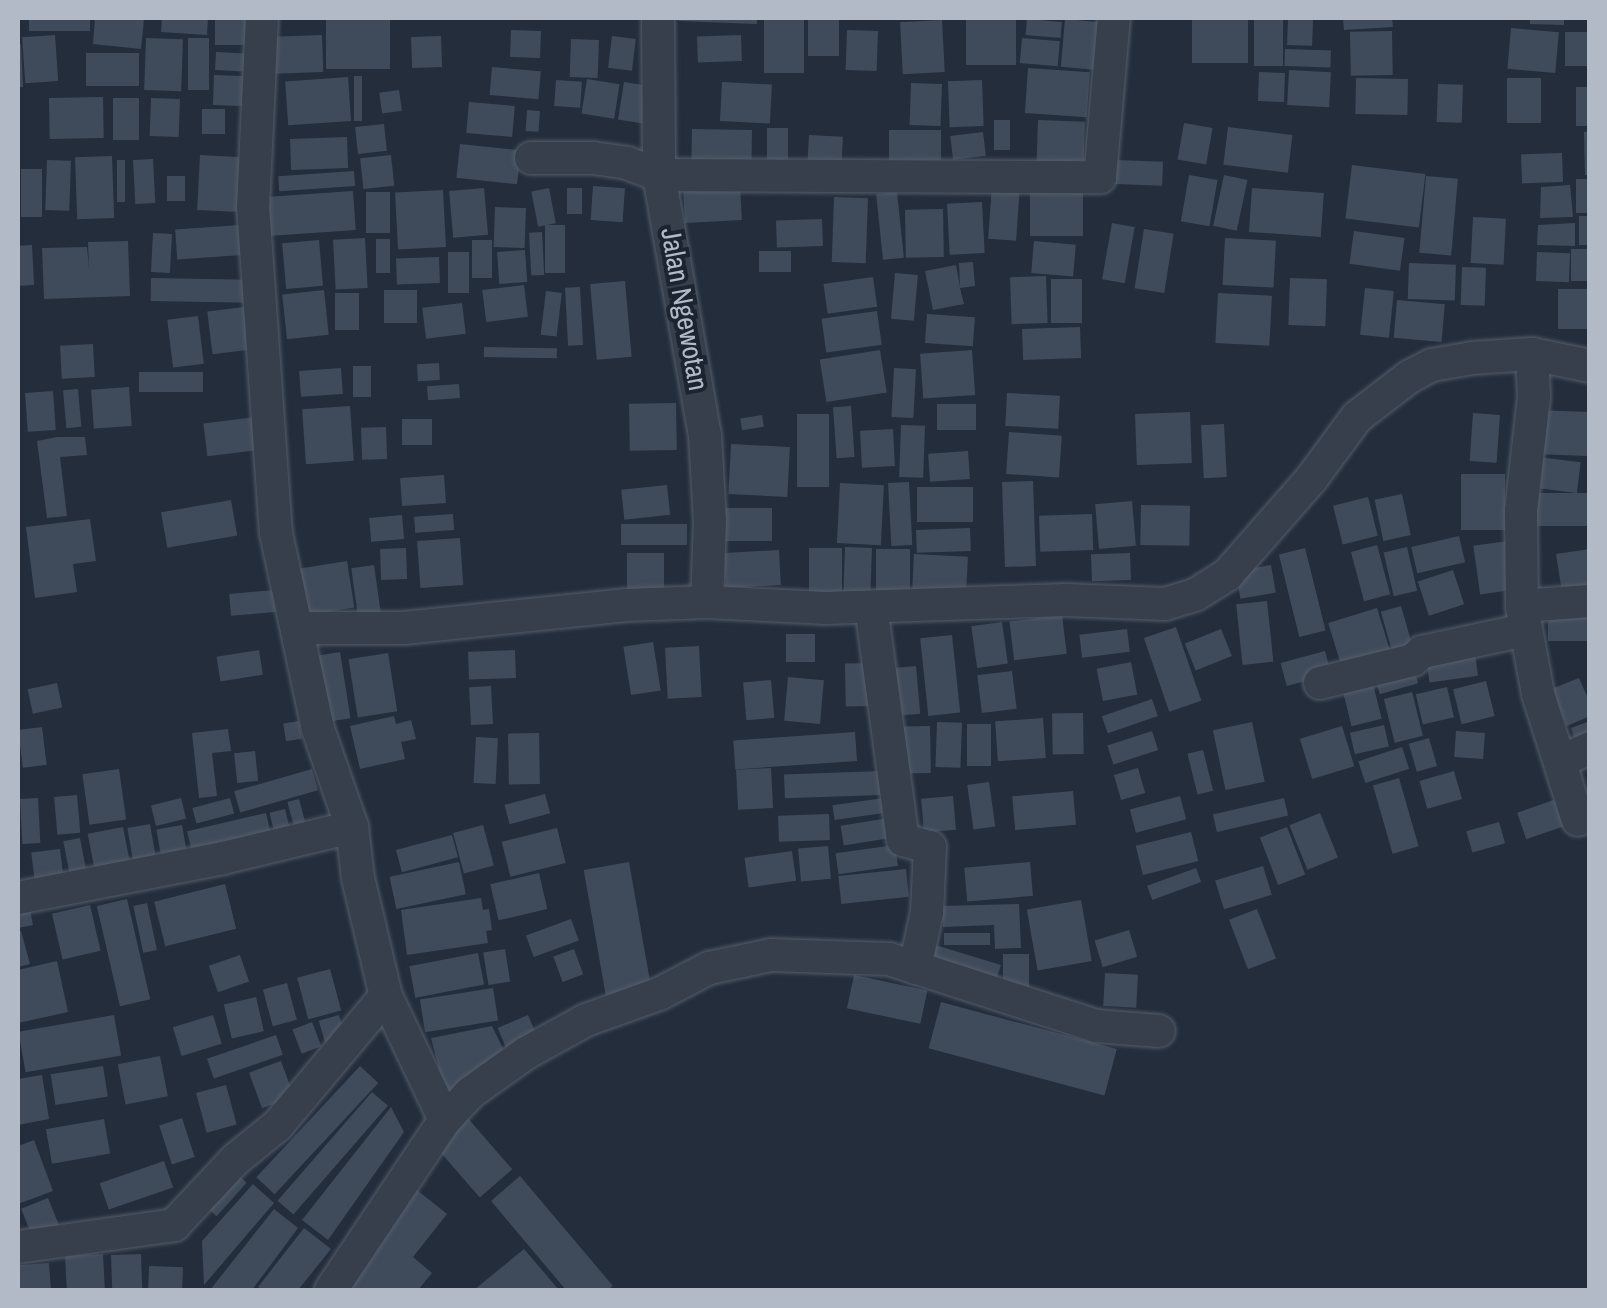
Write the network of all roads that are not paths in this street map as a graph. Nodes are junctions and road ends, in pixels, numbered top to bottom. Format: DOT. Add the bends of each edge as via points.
graph roads {
  1 [pos="262,18"];
  2 [pos="658,18"];
  3 [pos="1114,18"];
  4 [pos="531,158"];
  5 [pos="660,175"];
  6 [pos="1532,354"];
  7 [pos="1590,366"];
  8 [pos="1590,601"];
  9 [pos="707,602"];
  10 [pos="871,607"];
  11 [pos="1523,618"];
  12 [pos="298,628"];
  13 [pos="1320,684"];
  14 [pos="1575,755"];
  15 [pos="1578,820"];
  16 [pos="352,827"];
  17 [pos="18,898"];
  18 [pos="915,968"];
  19 [pos="386,996"];
  20 [pos="1159,1031"];
  21 [pos="445,1120"];
  22 [pos="18,1247"];
  23 [pos="330,1290"];
  1 -- 12 [label="street" via="253,206 257,286 276,533"];
  2 -- 5 [label="street, Jalan Ngewotan"];
  3 -- 5 [label="street" via="1100,177"];
  4 -- 5 [label="street" via="593,158"];
  5 -- 9 [label="street, Jalan Ngewotan" via="705,435"];
  6 -- 7 [label="street"];
  6 -- 10 [label="street" via="1432,364 1382,395 1356,417 1262,539 1228,574 1195,595 1165,604 1066,600"];
  6 -- 11 [label="street" via="1534,397 1521,511"];
  8 -- 11 [label="street"];
  9 -- 10 [label="street"];
  9 -- 12 [label="street" via="404,628"];
  10 -- 18 [label="street" via="904,840 930,846 927,912"];
  11 -- 13 [label="street" via="1412,660"];
  11 -- 14 [label="street" via="1538,694"];
  12 -- 16 [label="street" via="318,729"];
  14 -- 15 [label="street"];
  16 -- 17 [label="street"];
  16 -- 19 [label="street"];
  18 -- 20 [label="street" via="1096,1026"];
  18 -- 21 [label="street" via="889,959 771,954 709,968 526,1053"];
  19 -- 21 [label="street"];
  19 -- 22 [label="street" via="278,1124 174,1225"];
  21 -- 23 [label="street"];
}
